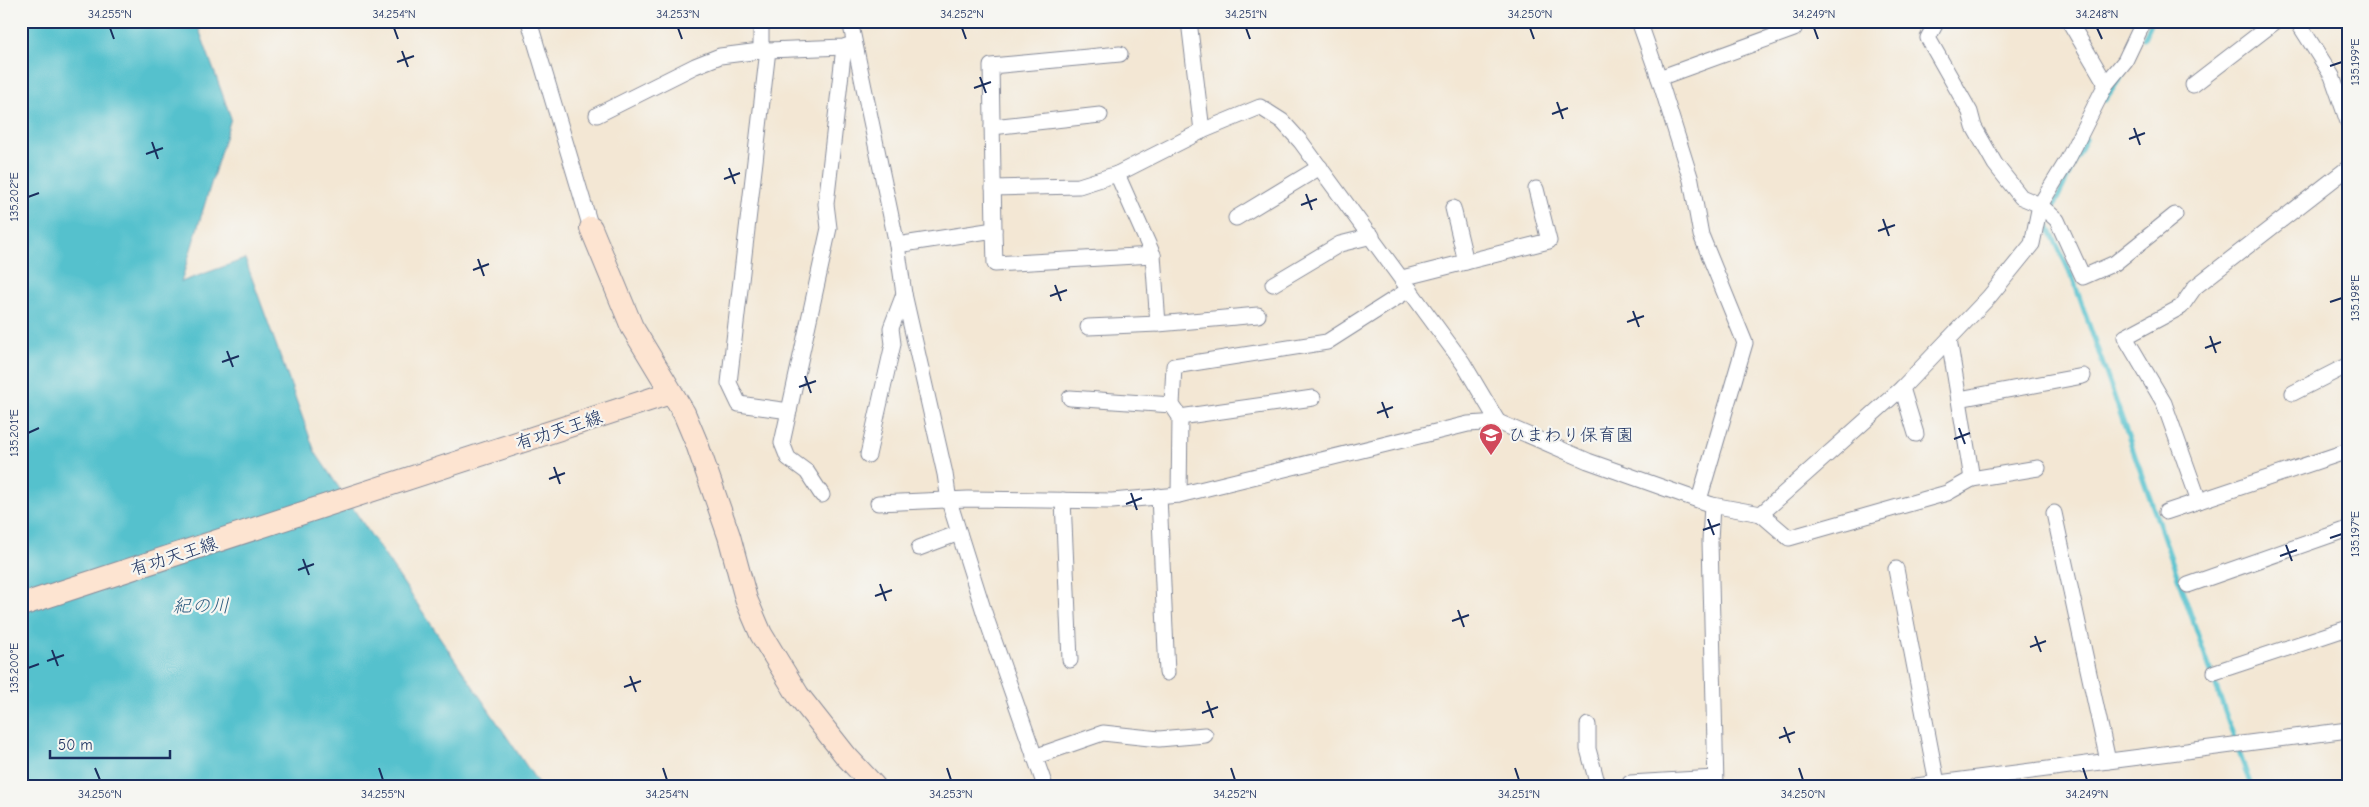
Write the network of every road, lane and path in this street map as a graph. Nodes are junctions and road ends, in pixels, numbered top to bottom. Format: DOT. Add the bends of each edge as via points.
graph roads {
  1 [pos="529,21"];
  2 [pos="761,21"];
  3 [pos="850,21"];
  4 [pos="1190,21"];
  5 [pos="1639,21"];
  6 [pos="1937,21"];
  7 [pos="2069,21"];
  8 [pos="2144,21"];
  9 [pos="2276,21"];
  10 [pos="2298,21"];
  11 [pos="1794,29"];
  12 [pos="849,45"];
  13 [pos="764,51"];
  14 [pos="1120,54"];
  15 [pos="1659,78"];
  16 [pos="2106,84"];
  17 [pos="2194,85"];
  18 [pos="597,115"];
  19 [pos="1100,115"];
  20 [pos="2348,122"];
  21 [pos="992,127"];
  22 [pos="1202,131"];
  23 [pos="1320,167"];
  24 [pos="2348,168"];
  25 [pos="1117,174"];
  26 [pos="993,188"];
  27 [pos="1536,189"];
  28 [pos="1453,208"];
  29 [pos="2047,211"];
  30 [pos="2175,215"];
  31 [pos="1236,218"];
  32 [pos="592,228"];
  33 [pos="994,230"];
  34 [pos="1372,236"];
  35 [pos="898,245"];
  36 [pos="1153,255"];
  37 [pos="1466,262"];
  38 [pos="1273,284"];
  39 [pos="1406,284"];
  40 [pos="904,294"];
  41 [pos="1258,315"];
  42 [pos="1158,324"];
  43 [pos="1088,327"];
  44 [pos="1949,339"];
  45 [pos="2348,365"];
  46 [pos="2084,376"];
  47 [pos="1902,388"];
  48 [pos="670,393"];
  49 [pos="2293,394"];
  50 [pos="1070,398"];
  51 [pos="1313,398"];
  52 [pos="1959,399"];
  53 [pos="789,411"];
  54 [pos="1176,411"];
  55 [pos="1498,422"];
  56 [pos="1916,434"];
  57 [pos="2348,451"];
  58 [pos="868,456"];
  59 [pos="2038,468"];
  60 [pos="1972,478"];
  61 [pos="1179,494"];
  62 [pos="822,495"];
  63 [pos="1159,496"];
  64 [pos="1063,500"];
  65 [pos="949,501"];
  66 [pos="2199,501"];
  67 [pos="878,503"];
  68 [pos="1706,503"];
  69 [pos="2166,512"];
  70 [pos="2054,513"];
  71 [pos="1761,514"];
  72 [pos="2348,529"];
  73 [pos="959,533"];
  74 [pos="919,548"];
  75 [pos="1896,569"];
  76 [pos="2188,584"];
  77 [pos="21,605"];
  78 [pos="2348,628"];
  79 [pos="1070,660"];
  80 [pos="2215,672"];
  81 [pos="1167,673"];
  82 [pos="1588,725"];
  83 [pos="2348,730"];
  84 [pos="1205,736"];
  85 [pos="1034,757"];
  86 [pos="2108,761"];
  87 [pos="1716,782"];
  88 [pos="1630,783"];
  89 [pos="1937,783"];
  90 [pos="874,786"];
  91 [pos="1045,786"];
  92 [pos="1598,786"];
  93 [pos="1916,786"];
  1 -- 32 [label="street"];
  2 -- 13 [label="street"];
  3 -- 12 [label="street"];
  4 -- 22 [label="street"];
  5 -- 15 [label="street"];
  6 -- 29 [label="street" via="1928,38 1995,164 2021,197"];
  7 -- 16 [label="street"];
  8 -- 16 [label="street" via="2125,61"];
  9 -- 17 [label="street"];
  10 -- 20 [label="street" via="2332,76"];
  11 -- 15 [label="street"];
  12 -- 13 [label="street"];
  12 -- 35 [label="street"];
  12 -- 53 [label="street" via="826,204 829,228"];
  13 -- 18 [label="street" via="720,56"];
  13 -- 53 [label="street" via="729,383 739,404"];
  14 -- 21 [label="street" via="991,66"];
  15 -- 68 [label="street" via="1691,180 1701,235 1745,343"];
  16 -- 29 [label="street" via="2067,161"];
  19 -- 21 [label="street"];
  21 -- 26 [label="street"];
  22 -- 23 [label="street" via="1260,107 1282,121"];
  22 -- 25 [label="street"];
  23 -- 31 [label="street"];
  23 -- 34 [label="street"];
  24 -- 66 [label="street" via="2195,287 2181,306 2126,337 2164,403"];
  25 -- 26 [label="street" via="1079,186"];
  25 -- 36 [label="street"];
  26 -- 33 [label="street"];
  27 -- 37 [label="street" via="1549,241"];
  28 -- 37 [label="street"];
  29 -- 30 [label="street" via="2057,220 2083,277 2115,263"];
  29 -- 44 [label="street" via="2032,244"];
  32 -- 48 [label="main road" via="632,327"];
  33 -- 35 [label="street"];
  33 -- 36 [label="street" via="995,264"];
  34 -- 38 [label="street" via="1340,244"];
  34 -- 39 [label="street"];
  35 -- 40 [label="street"];
  36 -- 42 [label="street"];
  37 -- 39 [label="street"];
  39 -- 54 [label="street" via="1327,342 1174,366"];
  39 -- 55 [label="street" via="1462,363"];
  40 -- 58 [label="street" via="892,328 893,344"];
  40 -- 65 [label="street"];
  41 -- 42 [label="street"];
  42 -- 43 [label="street"];
  44 -- 47 [label="street"];
  44 -- 52 [label="street"];
  45 -- 49 [label="street"];
  46 -- 52 [label="street"];
  47 -- 56 [label="street"];
  47 -- 71 [label="street"];
  48 -- 77 [label="main road, 有功天王線"];
  48 -- 90 [label="main road" via="684,413 697,444 729,536 746,599 761,634 798,695"];
  50 -- 54 [label="street"];
  51 -- 54 [label="street"];
  52 -- 60 [label="street"];
  53 -- 62 [label="street" via="782,443 788,458 807,472"];
  54 -- 61 [label="street"];
  55 -- 61 [label="street" via="1468,424"];
  55 -- 68 [label="street" via="1588,461"];
  57 -- 66 [label="street"];
  59 -- 60 [label="street"];
  60 -- 71 [label="street" via="1947,493 1789,538"];
  61 -- 63 [label="street"];
  63 -- 64 [label="street" via="1112,501"];
  63 -- 81 [label="street"];
  64 -- 65 [label="street"];
  64 -- 79 [label="street"];
  65 -- 67 [label="street"];
  65 -- 73 [label="street"];
  66 -- 69 [label="street"];
  68 -- 71 [label="street"];
  68 -- 87 [label="street" via="1710,541"];
  70 -- 86 [label="street"];
  72 -- 76 [label="street"];
  73 -- 74 [label="street"];
  73 -- 85 [label="street"];
  75 -- 89 [label="street"];
  78 -- 80 [label="street"];
  82 -- 92 [label="street" via="1588,749"];
  83 -- 86 [label="street"];
  84 -- 85 [label="street" via="1159,739 1102,733"];
  85 -- 91 [label="street"];
  86 -- 89 [label="street"];
  87 -- 88 [label="street"];
  89 -- 93 [label="street"];
}
